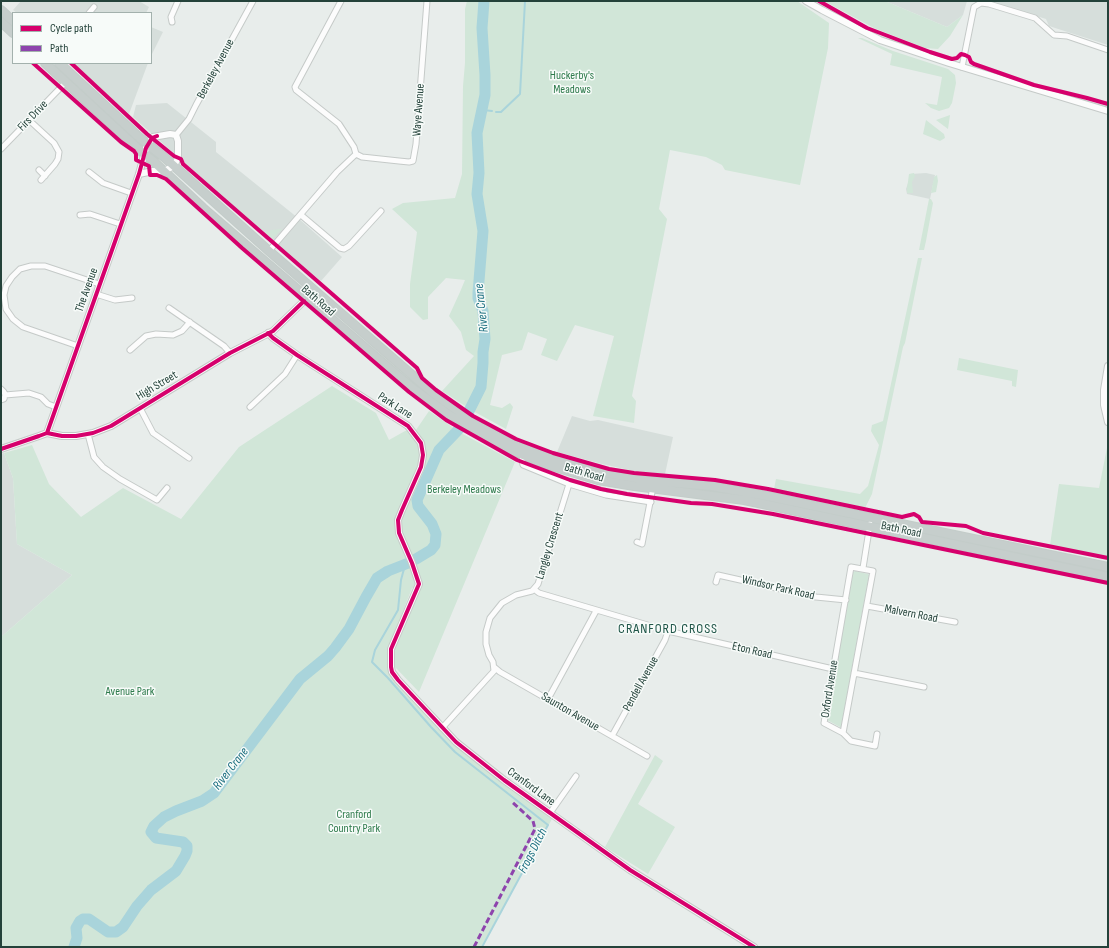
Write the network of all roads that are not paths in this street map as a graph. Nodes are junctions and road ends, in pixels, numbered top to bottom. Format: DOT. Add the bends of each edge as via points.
graph roads {
  1 [pos="178,1"];
  2 [pos="253,1"];
  3 [pos="341,1"];
  4 [pos="427,1"];
  5 [pos="806,1"];
  6 [pos="94,7"];
  7 [pos="1,10"];
  8 [pos="90,12"];
  9 [pos="12,20"];
  10 [pos="1,22"];
  11 [pos="172,22"];
  12 [pos="12,32"];
  13 [pos="1108,50"];
  14 [pos="46,64"];
  15 [pos="60,64"];
  16 [pos="962,67"];
  17 [pos="66,82"];
  18 [pos="1108,112"];
  19 [pos="29,120"];
  20 [pos="176,135"];
  21 [pos="148,144"];
  22 [pos="1,149"];
  23 [pos="144,154"];
  24 [pos="356,154"];
  25 [pos="174,166"];
  26 [pos="39,170"];
  27 [pos="164,171"];
  28 [pos="89,172"];
  29 [pos="139,174"];
  30 [pos="45,176"];
  31 [pos="41,180"];
  32 [pos="131,193"];
  33 [pos="381,211"];
  34 [pos="80,215"];
  35 [pos="301,215"];
  36 [pos="120,224"];
  37 [pos="269,251"];
  38 [pos="258,255"];
  39 [pos="99,284"];
  40 [pos="96,294"];
  41 [pos="132,298"];
  42 [pos="307,298"];
  43 [pos="169,308"];
  44 [pos="190,322"];
  45 [pos="268,333"];
  46 [pos="78,346"];
  47 [pos="130,350"];
  48 [pos="230,353"];
  49 [pos="297,355"];
  50 [pos="1108,366"];
  51 [pos="1,389"];
  52 [pos="5,395"];
  53 [pos="1,400"];
  54 [pos="56,407"];
  55 [pos="250,407"];
  56 [pos="140,408"];
  57 [pos="451,412"];
  58 [pos="1108,422"];
  59 [pos="469,423"];
  60 [pos="47,433"];
  61 [pos="88,434"];
  62 [pos="1,450"];
  63 [pos="523,455"];
  64 [pos="189,458"];
  65 [pos="569,484"];
  66 [pos="654,484"];
  67 [pos="166,488"];
  68 [pos="651,502"];
  69 [pos="871,517"];
  70 [pos="870,526"];
  71 [pos="642,544"];
  72 [pos="1108,567"];
  73 [pos="863,568"];
  74 [pos="1108,577"];
  75 [pos="716,582"];
  76 [pos="419,584"];
  77 [pos="535,590"];
  78 [pos="846,600"];
  79 [pos="867,606"];
  80 [pos="596,611"];
  81 [pos="955,622"];
  82 [pos="668,631"];
  83 [pos="494,667"];
  84 [pos="833,670"];
  85 [pos="854,673"];
  86 [pos="924,687"];
  87 [pos="548,699"];
  88 [pos="442,728"];
  89 [pos="842,733"];
  90 [pos="877,734"];
  91 [pos="612,736"];
  92 [pos="647,756"];
  93 [pos="576,776"];
  94 [pos="550,813"];
  95 [pos="754,947"];
  1 -- 11 [label="street" via="171,17"];
  2 -- 20 [label="street, Berkeley Avenue" via="189,119"];
  3 -- 24 [label="street" via="295,86 296,90 339,124"];
  4 -- 24 [label="street, Waye Avenue" via="413,161 399,162"];
  5 -- 16 [label="street" via="880,40"];
  6 -- 8 [label="street"];
  7 -- 9 [label="highway"];
  10 -- 12 [label="highway"];
  13 -- 16 [label="street" via="1067,36 1054,35 1032,17 986,3 974,7"];
  14 -- 17 [label="highway, Bath Road"];
  15 -- 21 [label="highway, Bath Road"];
  16 -- 18 [label="street"];
  17 -- 19 [label="street, Firs Drive"];
  17 -- 23 [label="highway, Bath Road"];
  19 -- 22 [label="street, Firs Drive"];
  19 -- 30 [label="street" via="58,150 57,161"];
  20 -- 21 [label="street" via="157,136"];
  20 -- 25 [label="street" via="178,158"];
  21 -- 23 [label="street"];
  21 -- 25 [label="highway, Bath Road"];
  23 -- 27 [label="highway, Bath Road"];
  23 -- 29 [label="street, The Avenue"];
  24 -- 35 [label="street"];
  25 -- 27 [label="street"];
  25 -- 37 [label="highway, Bath Road"];
  26 -- 30 [label="street"];
  27 -- 29 [label="street"];
  27 -- 38 [label="highway, Bath Road"];
  28 -- 32 [label="street" via="103,182"];
  29 -- 32 [label="street, The Avenue"];
  30 -- 31 [label="street"];
  32 -- 36 [label="street, The Avenue"];
  33 -- 35 [label="street" via="344,249"];
  34 -- 36 [label="street" via="90,214"];
  35 -- 37 [label="street"];
  36 -- 39 [label="street, The Avenue"];
  37 -- 38 [label="highway"];
  37 -- 57 [label="highway, Bath Road" via="427,388"];
  38 -- 42 [label="highway, Bath Road"];
  39 -- 40 [label="street, The Avenue"];
  39 -- 46 [label="street" via="45,266 31,266 20,269 6,286 6,309 13,319 23,327"];
  40 -- 41 [label="street" via="115,300"];
  40 -- 46 [label="street, The Avenue"];
  42 -- 45 [label="street, High Street"];
  42 -- 57 [label="highway, Bath Road" via="412,388"];
  43 -- 44 [label="street"];
  44 -- 47 [label="street" via="177,334 146,336"];
  44 -- 48 [label="street" via="226,347"];
  45 -- 48 [label="street, High Street"];
  45 -- 49 [label="street, Park Lane"];
  46 -- 54 [label="street, The Avenue"];
  48 -- 56 [label="street, High Street"];
  49 -- 55 [label="street" via="285,374"];
  49 -- 76 [label="street, Park Lane" via="408,426 421,443 421,467 398,520 399,533"];
  50 -- 58 [label="street" via="1104,405"];
  51 -- 52 [label="street"];
  52 -- 53 [label="street"];
  52 -- 54 [label="street" via="29,393"];
  54 -- 60 [label="street, The Avenue"];
  56 -- 61 [label="street, High Street" via="111,426"];
  56 -- 64 [label="street" via="153,433"];
  57 -- 59 [label="highway, Bath Road"];
  59 -- 63 [label="highway, Bath Road" via="506,448"];
  59 -- 66 [label="highway, Bath Road" via="551,458"];
  60 -- 61 [label="street, High Street" via="62,436"];
  60 -- 62 [label="street, High Street"];
  61 -- 67 [label="street" via="94,457 120,479 157,500"];
  63 -- 65 [label="street" via="523,465"];
  63 -- 66 [label="highway, Bath Road" via="545,464 613,483"];
  65 -- 68 [label="street" via="606,495"];
  65 -- 77 [label="street, Langley Crescent"];
  66 -- 68 [label="street"];
  66 -- 69 [label="highway, Bath Road" via="732,490"];
  66 -- 70 [label="highway, Bath Road"];
  68 -- 71 [label="street"];
  69 -- 70 [label="street"];
  69 -- 72 [label="highway, Bath Road"];
  70 -- 73 [label="street"];
  70 -- 74 [label="highway, Bath Road"];
  73 -- 78 [label="street, Oxford Avenue" via="851,567"];
  73 -- 79 [label="street, Oxford Avenue" via="873,570"];
  75 -- 78 [label="street, Windsor Park Road" via="718,575 816,597"];
  76 -- 88 [label="street, Cranford Lane" via="391,649 391,667 398,680"];
  77 -- 80 [label="street, Eton Road" via="539,594"];
  77 -- 83 [label="street, Langley Crescent" via="516,595 502,603 490,618 486,644"];
  78 -- 84 [label="street, Oxford Avenue"];
  79 -- 81 [label="street, Malvern Road"];
  79 -- 85 [label="street, Oxford Avenue"];
  80 -- 82 [label="street, Eton Road"];
  80 -- 87 [label="street"];
  82 -- 84 [label="street, Eton Road"];
  82 -- 91 [label="street, Pendell Avenue"];
  83 -- 87 [label="street, Saunton Avenue"];
  83 -- 88 [label="street" via="489,677"];
  84 -- 89 [label="street, Oxford Avenue" via="824,723"];
  85 -- 86 [label="street"];
  85 -- 89 [label="street, Oxford Avenue"];
  87 -- 91 [label="street, Saunton Avenue"];
  88 -- 94 [label="street, Cranford Lane" via="488,768"];
  89 -- 90 [label="street" via="851,741 874,749"];
  91 -- 92 [label="street, Saunton Avenue"];
  93 -- 94 [label="street"];
  94 -- 95 [label="street, Cranford Lane" via="630,870"];
}
